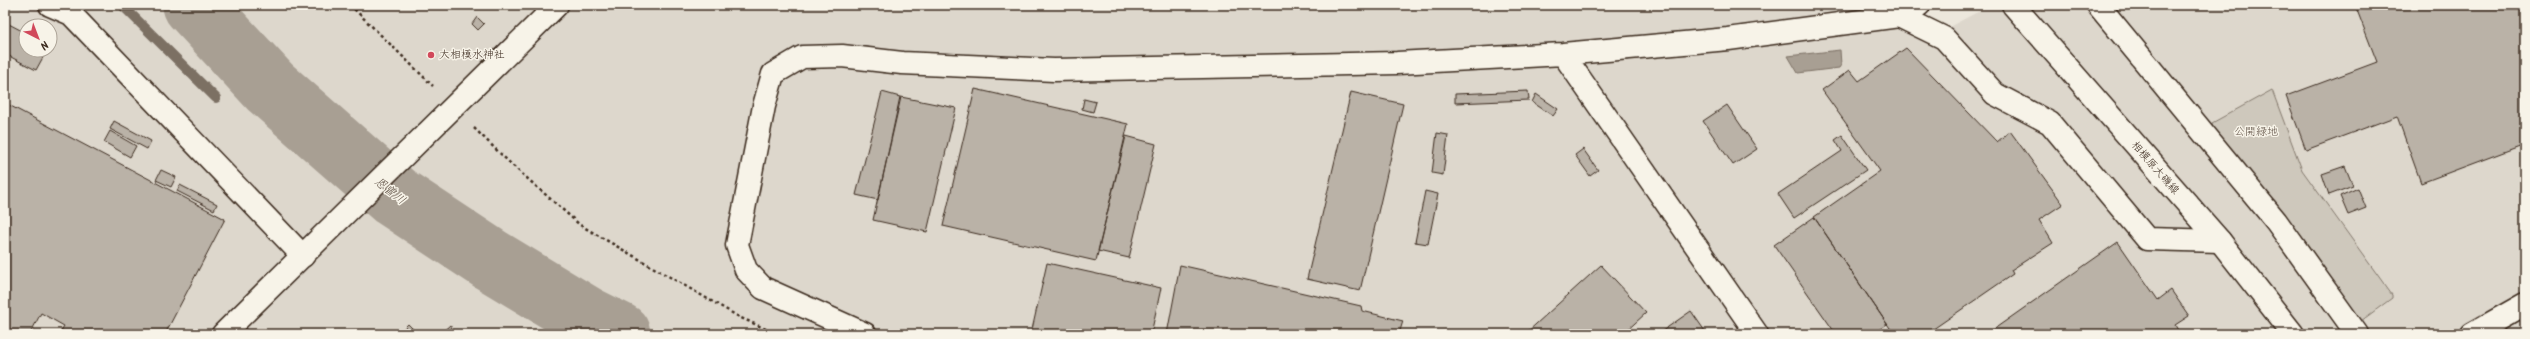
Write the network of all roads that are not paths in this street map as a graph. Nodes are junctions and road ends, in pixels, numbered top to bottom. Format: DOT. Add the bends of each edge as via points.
graph roads {
  1 [pos="50,5"];
  2 [pos="557,5"];
  3 [pos="1919,5"];
  4 [pos="2013,5"];
  5 [pos="2098,5"];
  6 [pos="1899,16"];
  7 [pos="1563,54"];
  8 [pos="2220,241"];
  9 [pos="303,256"];
  10 [pos="2525,304"];
  11 [pos="224,334"];
  12 [pos="865,334"];
  13 [pos="1757,334"];
  14 [pos="2292,334"];
  15 [pos="2356,334"];
  16 [pos="2472,334"];
  1 -- 9 [label="street" via="71,14"];
  2 -- 9 [label="street"];
  3 -- 6 [label="street"];
  4 -- 8 [label="street, 相模原大磯線"];
  5 -- 15 [label="street" via="2276,220"];
  6 -- 7 [label="street" via="1728,39"];
  6 -- 8 [label="street" via="1944,38 1996,94 2050,123 2147,239"];
  7 -- 12 [label="street" via="1397,63 1054,70 902,63 842,56 802,57 773,74 764,106 737,245 746,270 763,288"];
  7 -- 13 [label="street"];
  8 -- 14 [label="street, 相模原大磯線"];
  9 -- 11 [label="street"];
  10 -- 16 [label="street"];
}
